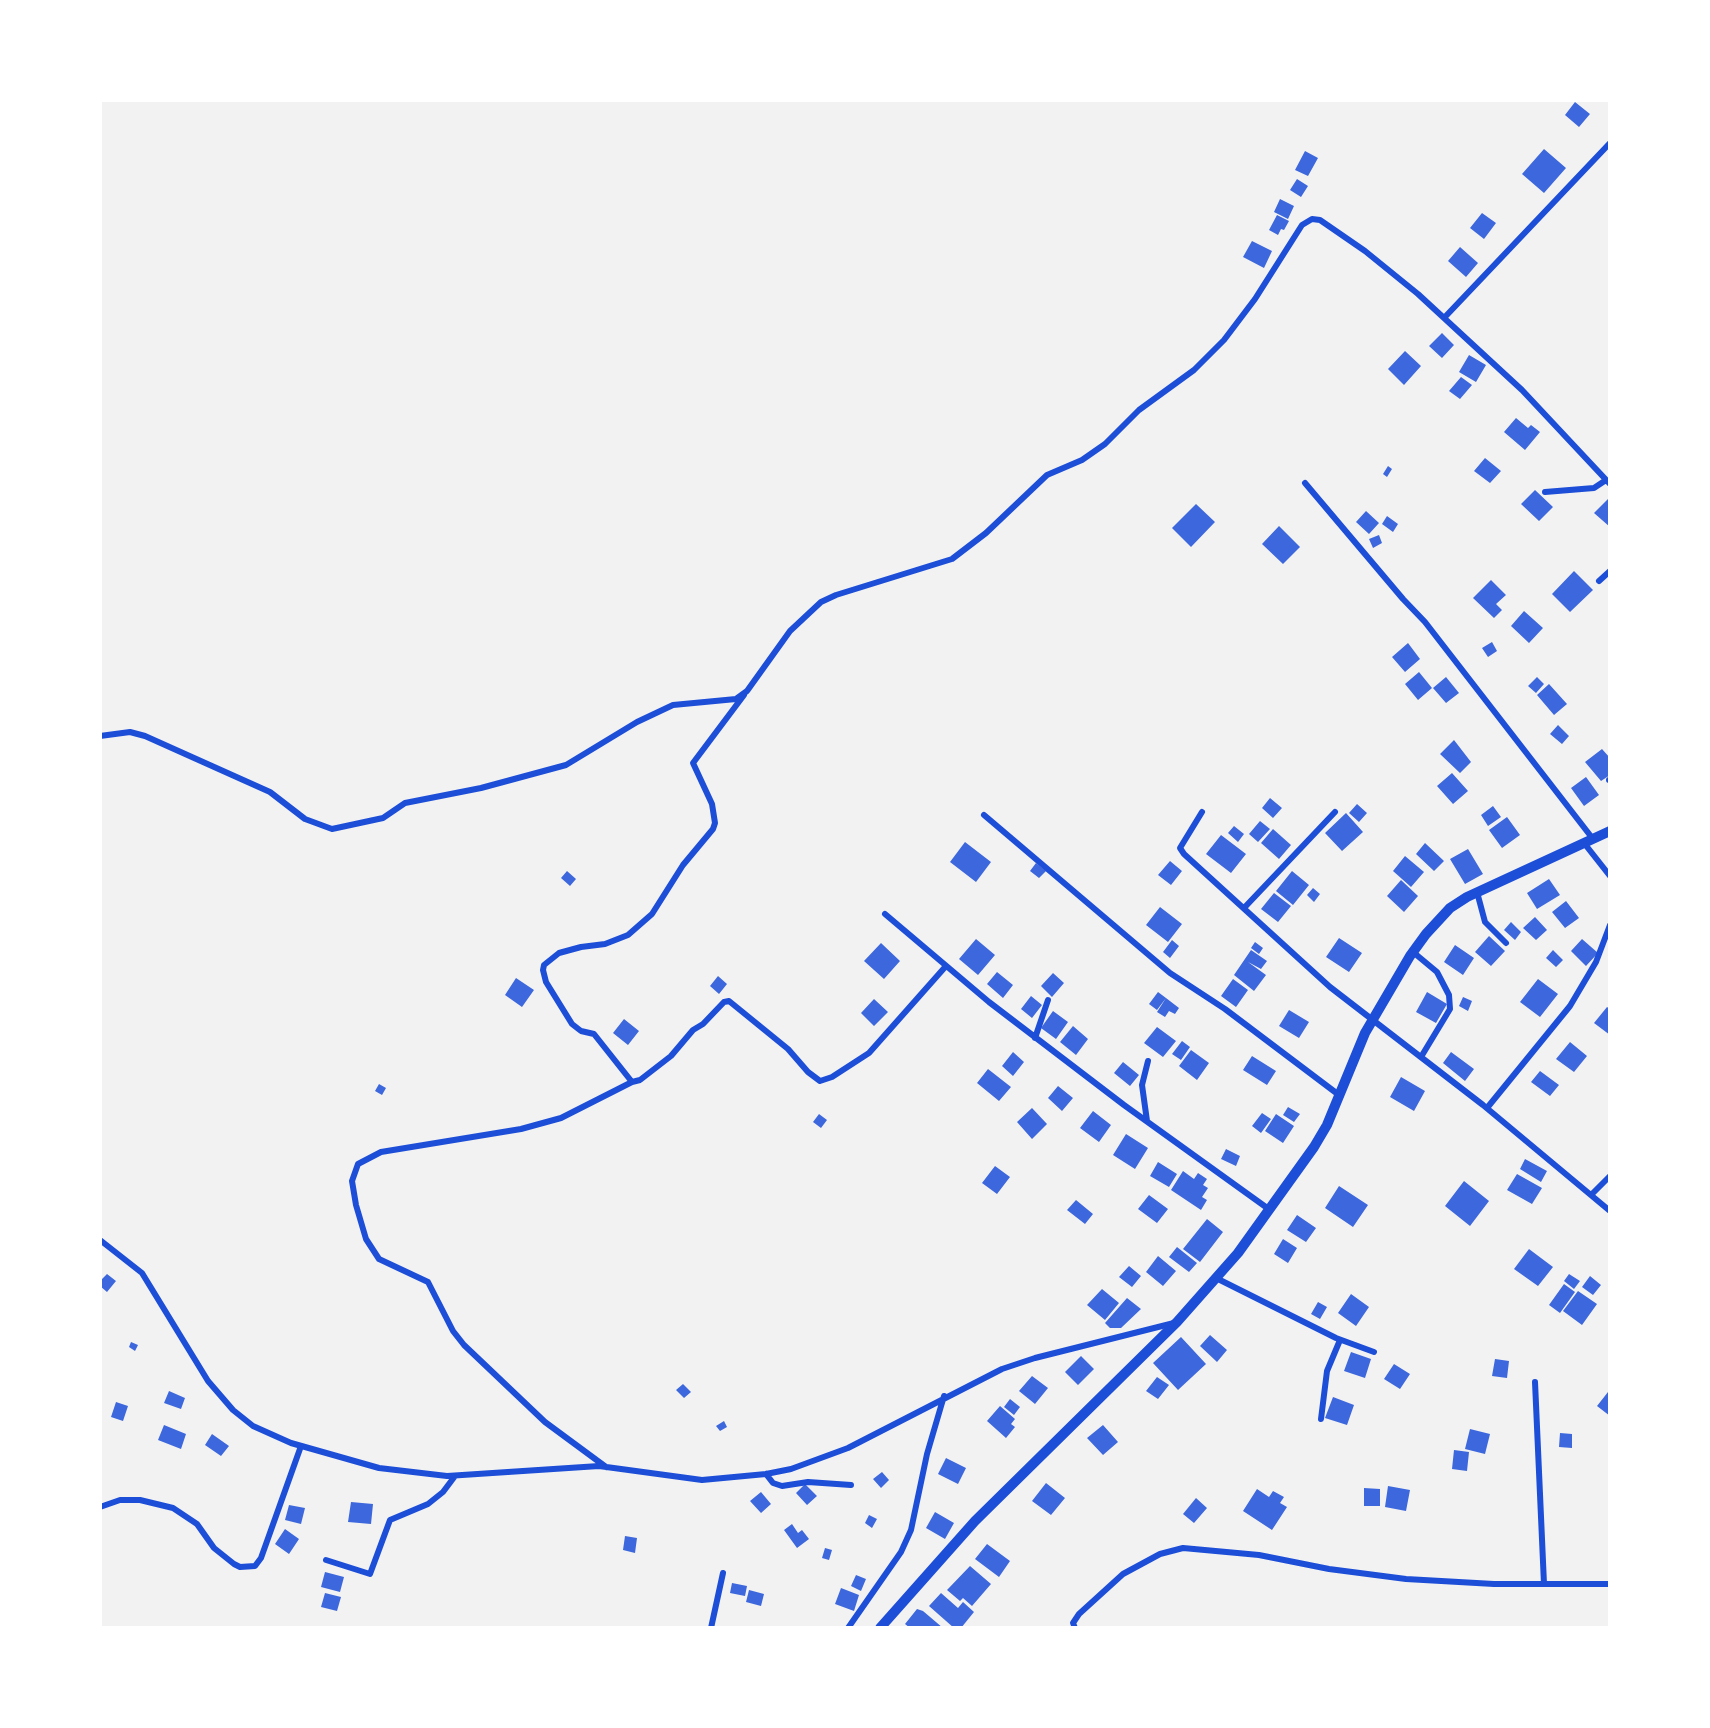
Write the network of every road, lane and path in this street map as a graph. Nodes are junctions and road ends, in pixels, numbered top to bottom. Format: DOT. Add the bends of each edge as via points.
graph roads {
  1 [pos="1610,142"];
  2 [pos="1444,318"];
  3 [pos="1608,482"];
  4 [pos="1305,483"];
  5 [pos="1545,492"];
  6 [pos="1610,572"];
  7 [pos="1599,581"];
  8 [pos="747,691"];
  9 [pos="100,736"];
  10 [pos="1202,812"];
  11 [pos="1335,812"];
  12 [pos="984,815"];
  13 [pos="1610,831"];
  14 [pos="1589,841"];
  15 [pos="1610,876"];
  16 [pos="1477,892"];
  17 [pos="1244,908"];
  18 [pos="885,914"];
  19 [pos="1610,925"];
  20 [pos="1506,944"];
  21 [pos="1413,952"];
  22 [pos="946,966"];
  23 [pos="1048,1000"];
  24 [pos="1372,1021"];
  25 [pos="1035,1038"];
  26 [pos="1421,1057"];
  27 [pos="1148,1061"];
  28 [pos="632,1082"];
  29 [pos="1339,1095"];
  30 [pos="1487,1108"];
  31 [pos="1147,1120"];
  32 [pos="1610,1176"];
  33 [pos="1591,1195"];
  34 [pos="1270,1210"];
  35 [pos="1610,1210"];
  36 [pos="100,1240"];
  37 [pos="1216,1278"];
  38 [pos="1178,1322"];
  39 [pos="1340,1340"];
  40 [pos="1374,1352"];
  41 [pos="1535,1382"];
  42 [pos="944,1396"];
  43 [pos="1321,1419"];
  44 [pos="301,1446"];
  45 [pos="607,1468"];
  46 [pos="766,1474"];
  47 [pos="455,1476"];
  48 [pos="851,1485"];
  49 [pos="100,1507"];
  50 [pos="326,1560"];
  51 [pos="723,1573"];
  52 [pos="1544,1584"];
  53 [pos="1610,1584"];
  54 [pos="711,1628"];
  55 [pos="848,1628"];
  56 [pos="880,1628"];
  57 [pos="1075,1628"];
  1 -- 2 [label="street"];
  2 -- 3 [label="street" via="1522,390"];
  2 -- 8 [label="street" via="1365,251 1320,220 1307,220 1224,340 1194,370 1139,410 1097,450 1047,475 986,533 952,559 836,595 810,610"];
  3 -- 5 [label="street" via="1594,488"];
  4 -- 14 [label="street" via="1425,622"];
  6 -- 7 [label="street"];
  8 -- 9 [label="street" via="728,700 673,705 554,769 405,803 383,818 332,829 305,819 270,792 145,736 130,732"];
  8 -- 28 [label="street" via="693,763 714,815 713,829 705,842 683,865 652,914 638,928 605,944 552,957 543,970 546,982 572,1024 594,1034"];
  10 -- 17 [label="street" via="1180,850"];
  11 -- 17 [label="street"];
  12 -- 29 [label="street" via="1170,973 1225,1009"];
  13 -- 14 [label="street"];
  14 -- 15 [label="street"];
  14 -- 16 [label="street"];
  16 -- 20 [label="street" via="1485,922"];
  16 -- 21 [label="street" via="1450,908"];
  17 -- 24 [label="street"];
  18 -- 22 [label="street"];
  19 -- 30 [label="street" via="1596,962 1570,1006"];
  21 -- 24 [label="street"];
  21 -- 26 [label="street" via="1437,972 1449,995 1450,1009"];
  22 -- 25 [label="street"];
  22 -- 28 [label="street" via="869,1053 824,1080 814,1078 788,1049 727,1001 693,1030 671,1056"];
  23 -- 25 [label="street"];
  24 -- 26 [label="street"];
  24 -- 29 [label="street"];
  25 -- 31 [label="street"];
  26 -- 30 [label="street"];
  27 -- 31 [label="street" via="1142,1084"];
  28 -- 45 [label="street" via="561,1118 521,1129 381,1152 358,1164 352,1181 366,1239 379,1259 428,1282 464,1345 545,1422"];
  29 -- 34 [label="street" via="1314,1147"];
  30 -- 33 [label="street"];
  31 -- 34 [label="street"];
  32 -- 33 [label="street"];
  33 -- 35 [label="street"];
  34 -- 37 [label="street"];
  36 -- 44 [label="street" via="142,1274 208,1381 233,1410 269,1435"];
  37 -- 38 [label="street"];
  37 -- 39 [label="street"];
  38 -- 42 [label="street" via="1035,1358"];
  38 -- 56 [label="street" via="996,1499"];
  39 -- 40 [label="street"];
  39 -- 43 [label="street" via="1327,1371"];
  41 -- 52 [label="street"];
  42 -- 46 [label="street" via="848,1448"];
  42 -- 55 [label="street" via="901,1552"];
  44 -- 47 [label="street" via="379,1468"];
  44 -- 49 [label="street" via="255,1566 234,1564 214,1548 196,1524 173,1508 141,1500 120,1500"];
  45 -- 46 [label="street" via="702,1480"];
  45 -- 47 [label="street"];
  46 -- 48 [label="street" via="782,1486 808,1482"];
  47 -- 50 [label="street" via="428,1504 390,1520 370,1574"];
  51 -- 54 [label="street"];
  52 -- 53 [label="street"];
  52 -- 57 [label="street" via="1406,1579 1259,1555 1183,1548 1160,1554 1123,1574 1079,1614 1073,1623"];
}
